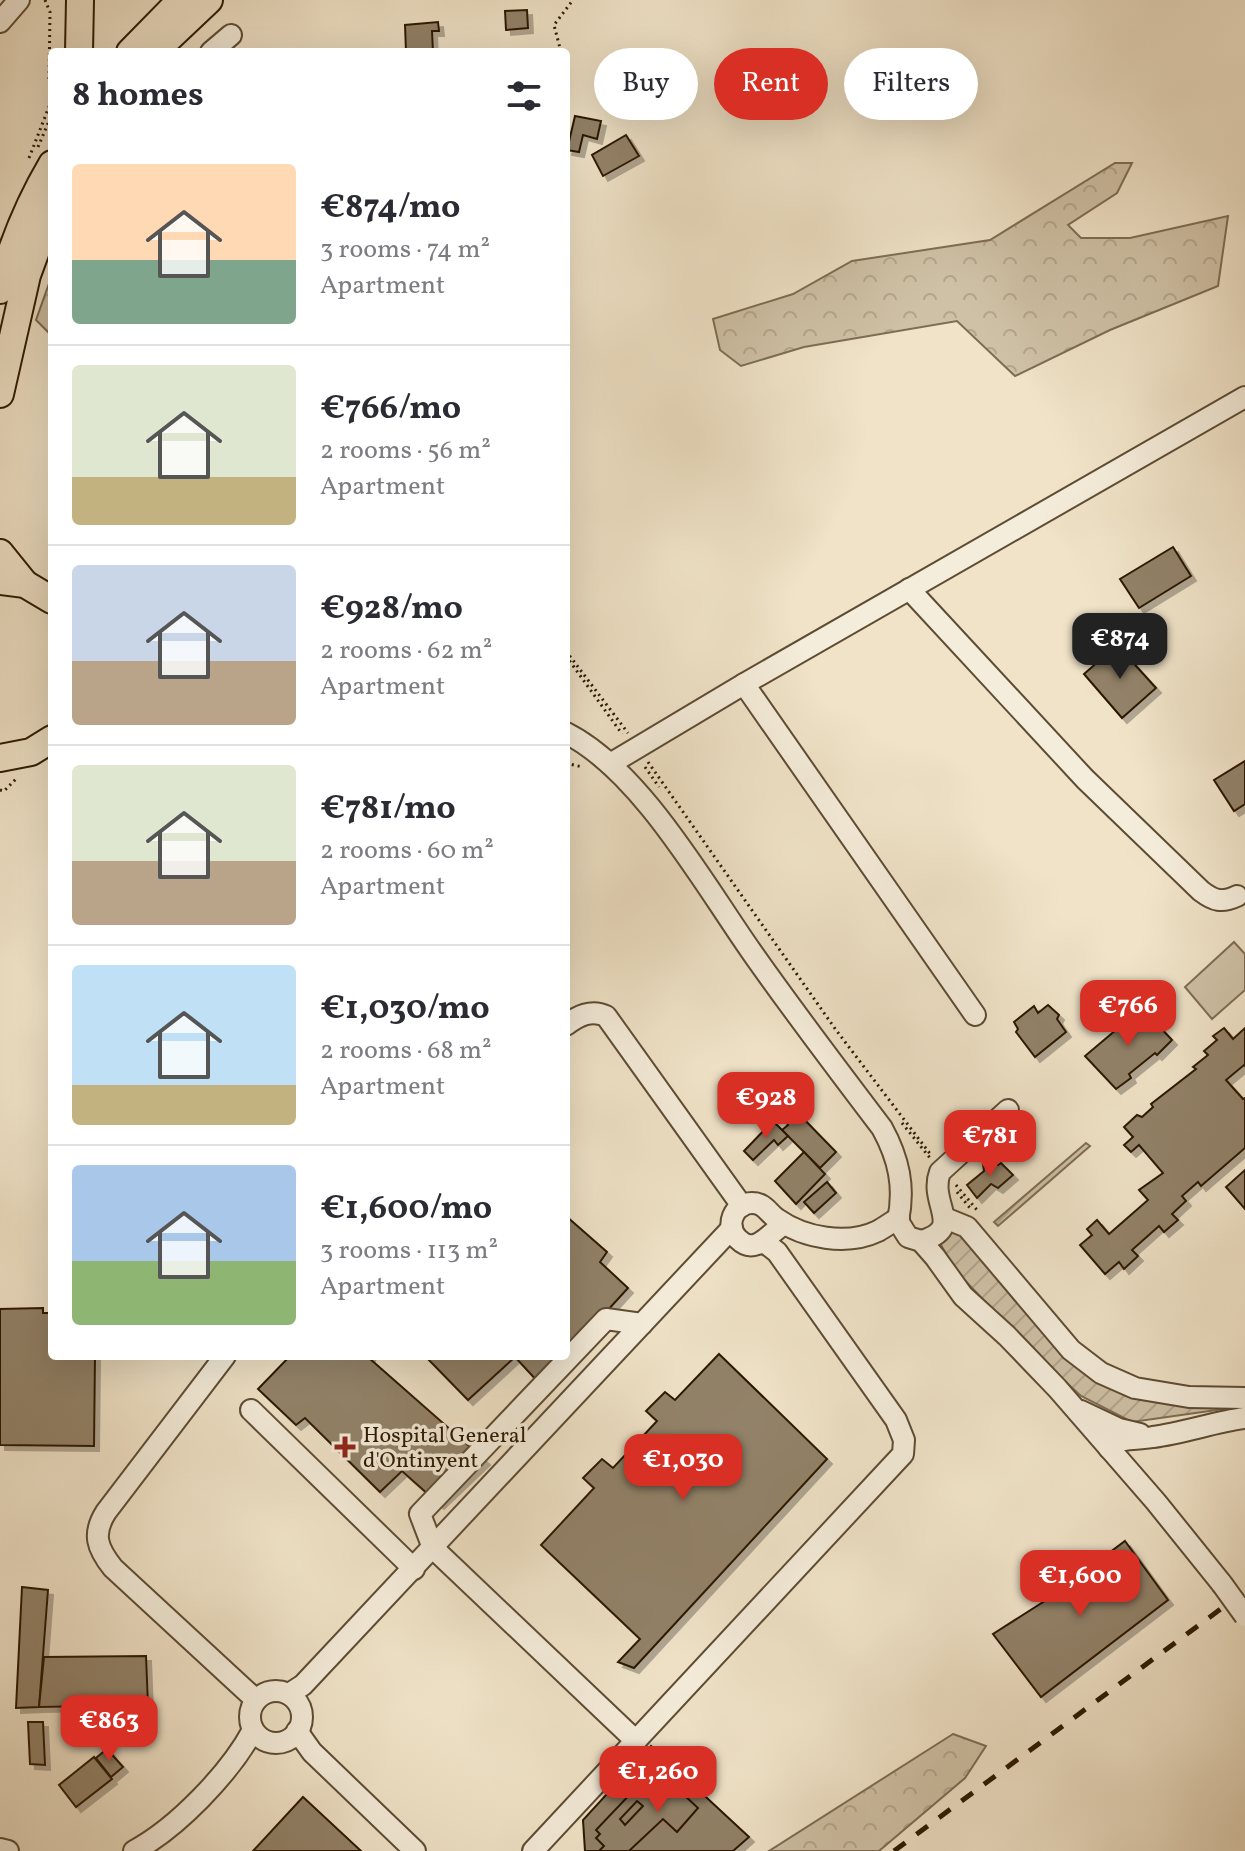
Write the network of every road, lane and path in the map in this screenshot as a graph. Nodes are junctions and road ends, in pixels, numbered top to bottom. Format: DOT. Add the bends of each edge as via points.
graph roads {
  1 [pos="19,0"];
  2 [pos="45,0"];
  3 [pos="80,0"];
  4 [pos="181,0"];
  5 [pos="209,0"];
  6 [pos="573,0"];
  7 [pos="0,22"];
  8 [pos="231,35"];
  9 [pos="49,48"];
  10 [pos="79,48"];
  11 [pos="134,48"];
  12 [pos="158,48"];
  13 [pos="216,48"];
  14 [pos="560,48"];
  15 [pos="48,149"];
  16 [pos="48,171"];
  17 [pos="48,218"];
  18 [pos="7,263"];
  19 [pos="0,290"];
  20 [pos="0,394"];
  21 [pos="1245,397"];
  22 [pos="0,553"];
  23 [pos="12,582"];
  24 [pos="909,589"];
  25 [pos="48,598"];
  26 [pos="570,659"];
  27 [pos="744,684"];
  28 [pos="570,736"];
  29 [pos="48,741"];
  30 [pos="636,749"];
  31 [pos="4,762"];
  32 [pos="610,764"];
  33 [pos="1237,896"];
  34 [pos="975,1015"];
  35 [pos="570,1022"];
  36 [pos="1008,1110"];
  37 [pos="942,1171"];
  38 [pos="742,1206"];
  39 [pos="977,1210"];
  40 [pos="922,1223"];
  41 [pos="972,1231"];
  42 [pos="773,1233"];
  43 [pos="737,1235"];
  44 [pos="642,1324"];
  45 [pos="570,1357"];
  46 [pos="222,1360"];
  47 [pos="567,1360"];
  48 [pos="1245,1398"];
  49 [pos="1074,1408"];
  50 [pos="251,1410"];
  51 [pos="1245,1418"];
  52 [pos="1152,1437"];
  53 [pos="1109,1448"];
  54 [pos="1124,1465"];
  55 [pos="433,1548"];
  56 [pos="414,1569"];
  57 [pos="1245,1616"];
  58 [pos="296,1693"];
  59 [pos="256,1700"];
  60 [pos="294,1734"];
  61 [pos="258,1735"];
  62 [pos="636,1741"];
  63 [pos="0,1849"];
  64 [pos="8,1851"];
  65 [pos="134,1851"];
  66 [pos="415,1851"];
  67 [pos="533,1851"];
  1 -- 7 [label="street"];
  2 -- 9 [label="path"];
  3 -- 10 [label="main road"];
  4 -- 11 [label="main road"];
  5 -- 12 [label="main road"];
  6 -- 14 [label="path" via="554,25"];
  8 -- 13 [label="street"];
  15 -- 18 [label="main road"];
  16 -- 18 [label="main road"];
  17 -- 20 [label="main road" via="27,275"];
  18 -- 19 [label="main road"];
  21 -- 24 [label="street"];
  22 -- 23 [label="main road"];
  23 -- 25 [label="main road"];
  24 -- 27 [label="street"];
  24 -- 33 [label="street" via="1085,779 1190,881 1212,900"];
  26 -- 30 [label="path"];
  27 -- 30 [label="street"];
  27 -- 34 [label="street"];
  28 -- 32 [label="street"];
  29 -- 31 [label="main road"];
  30 -- 32 [label="street"];
  30 -- 37 [label="path" via="850,1057"];
  32 -- 40 [label="street" via="674,838 882,1128"];
  35 -- 38 [label="street" via="595,1012 610,1020"];
  36 -- 37 [label="street"];
  37 -- 39 [label="path"];
  37 -- 40 [label="street"];
  37 -- 41 [label="path" via="977,1215"];
  38 -- 42 [label="street" via="763,1205"];
  38 -- 43 [label="street" via="733,1215"];
  40 -- 41 [label="street" via="961,1222"];
  40 -- 42 [label="street" via="845,1239"];
  40 -- 49 [label="street" via="963,1296"];
  41 -- 48 [label="street" via="1071,1350 1101,1373 1135,1388 1189,1397"];
  42 -- 43 [label="street" via="751,1245"];
  42 -- 62 [label="street" via="891,1412 904,1440 903,1454"];
  43 -- 44 [label="street" via="716,1244"];
  44 -- 45 [label="street" via="606,1319"];
  44 -- 55 [label="street"];
  46 -- 59 [label="street" via="106,1512 96,1535 113,1568"];
  47 -- 55 [label="street" via="420,1514"];
  49 -- 52 [label="street" via="1119,1429"];
  49 -- 53 [label="street"];
  50 -- 56 [label="street"];
  51 -- 52 [label="street"];
  52 -- 53 [label="street" via="1123,1438"];
  52 -- 54 [label="street"];
  53 -- 54 [label="street"];
  54 -- 57 [label="street, bridge"];
  55 -- 56 [label="street"];
  55 -- 62 [label="street"];
  56 -- 58 [label="street"];
  58 -- 59 [label="street" via="273,1690"];
  58 -- 60 [label="street" via="302,1715"];
  59 -- 61 [label="street" via="249,1713"];
  60 -- 61 [label="street" via="275,1743"];
  60 -- 66 [label="street"];
  61 -- 65 [label="street" via="172,1826"];
  62 -- 67 [label="street"];
  63 -- 64 [label="street"];
}
